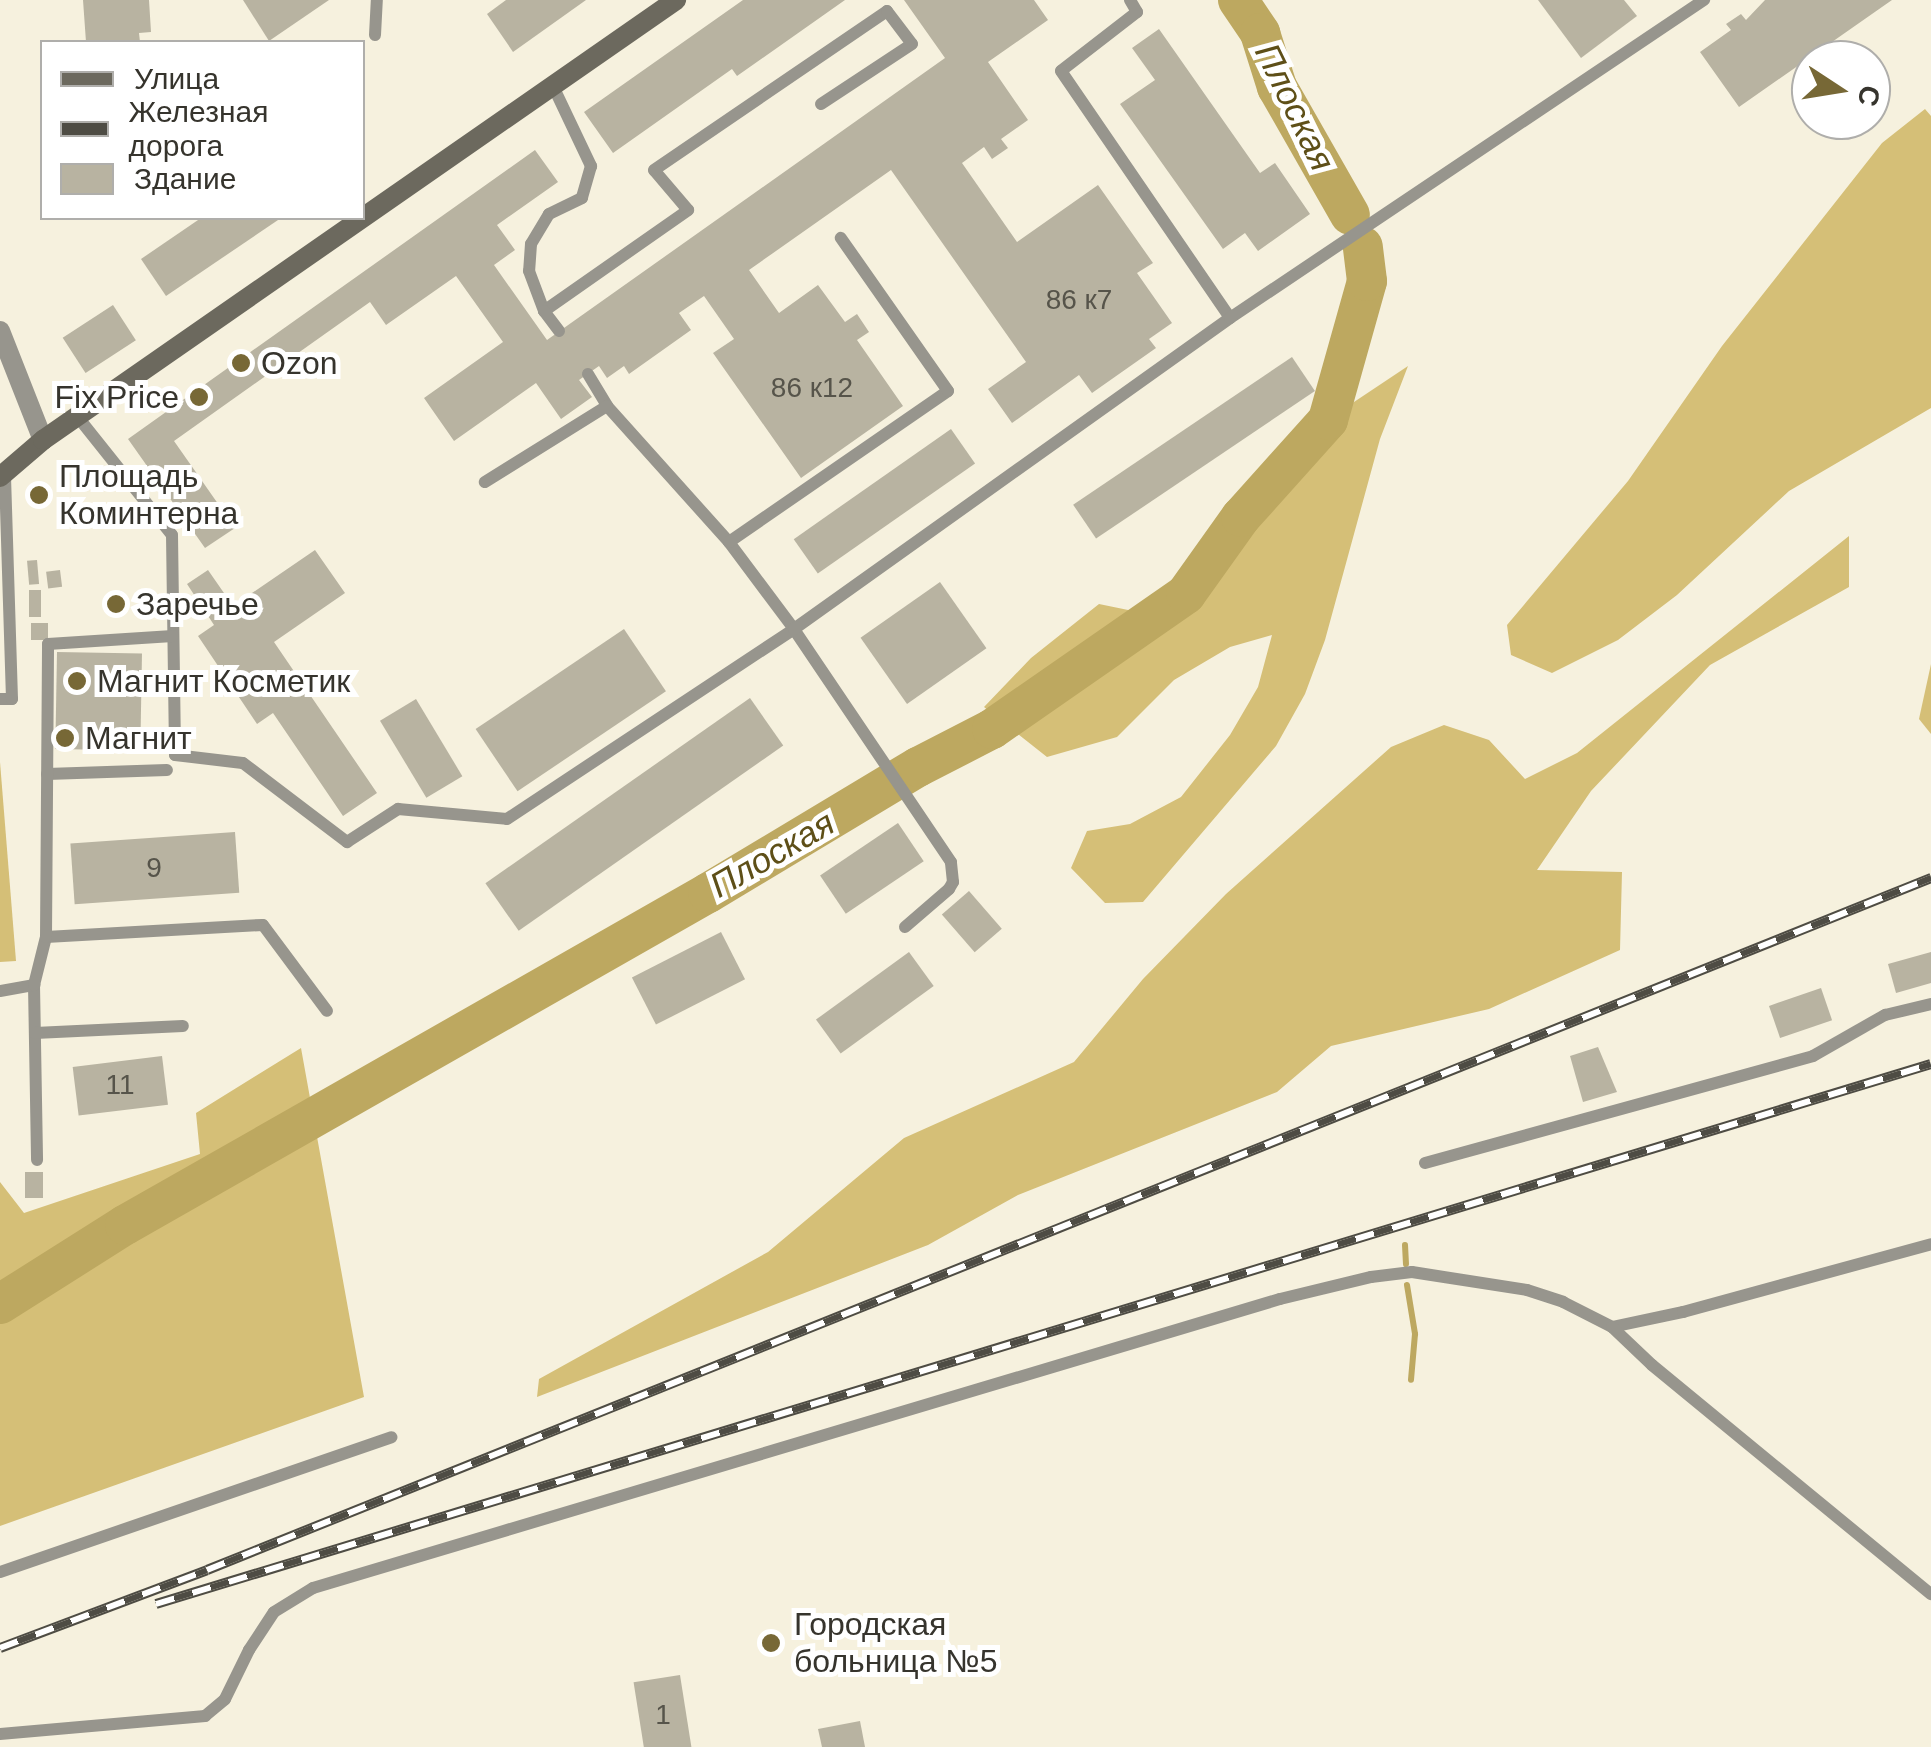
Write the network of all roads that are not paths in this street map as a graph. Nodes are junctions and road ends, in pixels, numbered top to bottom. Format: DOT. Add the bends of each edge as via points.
graph roads {
  1 [pos="377,0"];
  2 [pos="676,0"];
  3 [pos="1130,0"];
  4 [pos="1704,0"];
  5 [pos="376,35"];
  6 [pos="553,86"];
  7 [pos="821,104"];
  8 [pos="365,213"];
  9 [pos="353,221"];
  10 [pos="841,238"];
  11 [pos="544,311"];
  12 [pos="1230,318"];
  13 [pos="0,331"];
  14 [pos="559,331"];
  15 [pos="588,374"];
  16 [pos="607,406"];
  17 [pos="77,416"];
  18 [pos="43,440"];
  19 [pos="3,474"];
  20 [pos="485,482"];
  21 [pos="729,542"];
  22 [pos="794,629"];
  23 [pos="173,636"];
  24 [pos="0,699"];
  25 [pos="167,770"];
  26 [pos="47,774"];
  27 [pos="905,927"];
  28 [pos="46,937"];
  29 [pos="34,985"];
  30 [pos="0,991"];
  31 [pos="1931,1004"];
  32 [pos="327,1011"];
  33 [pos="183,1026"];
  34 [pos="35,1033"];
  35 [pos="38,1160"];
  36 [pos="1425,1163"];
  37 [pos="1931,1244"];
  38 [pos="1612,1327"];
  39 [pos="391,1437"];
  40 [pos="0,1572"];
  41 [pos="1931,1594"];
  42 [pos="0,1734"];
  1 -- 5 [label="lane"];
  2 -- 6 [label="main road"];
  3 -- 12 [label="lane" via="1137,12 1061,71"];
  4 -- 12 [label="lane"];
  6 -- 8 [label="main road"];
  6 -- 11 [label="lane" via="591,166 582,198 548,214 531,244 529,270"];
  7 -- 11 [label="lane" via="912,44 888,11 654,170 688,210"];
  9 -- 17 [label="main road"];
  10 -- 21 [label="lane" via="948,391"];
  11 -- 14 [label="lane"];
  12 -- 22 [label="lane"];
  13 -- 18 [label="street"];
  15 -- 16 [label="lane"];
  16 -- 20 [label="lane"];
  16 -- 21 [label="lane"];
  17 -- 18 [label="main road"];
  17 -- 23 [label="lane" via="172,535"];
  18 -- 19 [label="main road"];
  19 -- 24 [label="lane" via="12,698"];
  21 -- 22 [label="lane"];
  22 -- 23 [label="lane" via="507,819 398,809 347,842 243,763 175,755"];
  22 -- 27 [label="lane" via="943,847 954,874 949,889"];
  23 -- 26 [label="lane" via="48,644"];
  25 -- 26 [label="lane"];
  26 -- 28 [label="lane"];
  28 -- 29 [label="lane"];
  28 -- 32 [label="lane" via="262,925"];
  29 -- 30 [label="lane"];
  29 -- 34 [label="lane"];
  31 -- 36 [label="lane" via="1885,1015 1813,1056"];
  33 -- 34 [label="lane"];
  34 -- 35 [label="lane"];
  37 -- 38 [label="lane"];
  38 -- 41 [label="lane"];
  38 -- 42 [label="lane" via="1527,1290 1412,1272 1298,1294 313,1588 274,1612 226,1699 206,1716"];
  39 -- 40 [label="lane"];
}
